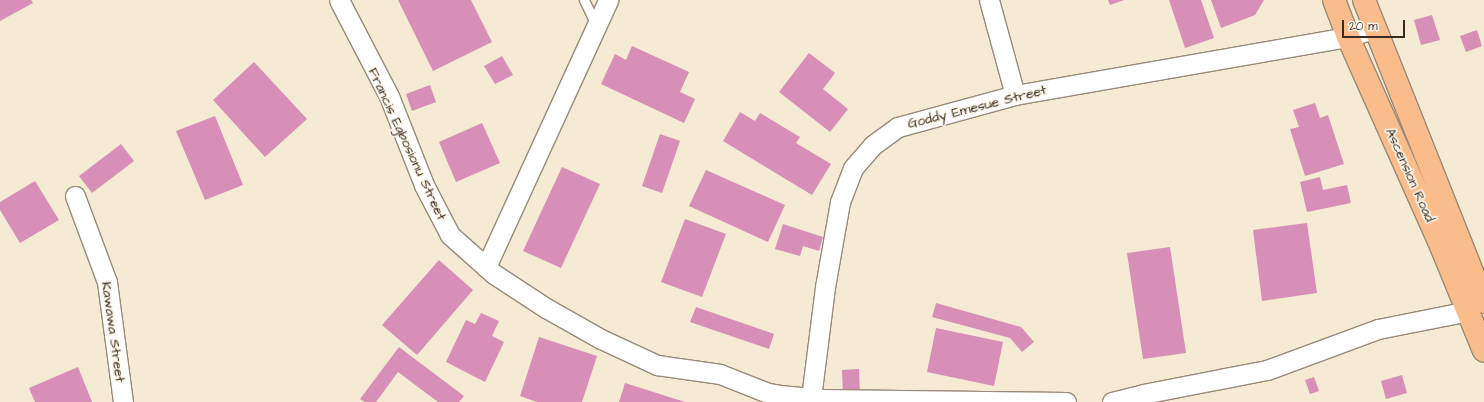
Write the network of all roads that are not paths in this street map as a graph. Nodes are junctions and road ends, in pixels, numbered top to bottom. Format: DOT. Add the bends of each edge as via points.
graph roads {
  1 [pos="339,0"];
  2 [pos="584,0"];
  3 [pos="608,0"];
  4 [pos="989,0"];
  5 [pos="1334,0"];
  6 [pos="1364,0"];
  7 [pos="597,26"];
  8 [pos="1375,28"];
  9 [pos="1348,37"];
  10 [pos="1015,95"];
  11 [pos="75,196"];
  12 [pos="486,267"];
  13 [pos="1476,307"];
  14 [pos="1484,351"];
  15 [pos="811,398"];
  16 [pos="123,402"];
  17 [pos="1066,402"];
  18 [pos="1112,402"];
  1 -- 12 [label="street, Francis Egbosionu Street" via="389,96 424,185 450,235"];
  2 -- 7 [label="lane"];
  3 -- 7 [label="street"];
  4 -- 10 [label="street"];
  5 -- 9 [label="main road, Ascension Road"];
  6 -- 8 [label="main road, Ascension Road"];
  7 -- 12 [label="street"];
  8 -- 9 [label="street, Goddy Emesue Street"];
  8 -- 13 [label="main road, Ascension Road"];
  9 -- 10 [label="street, Goddy Emesue Street"];
  9 -- 13 [label="main road, Ascension Road"];
  10 -- 15 [label="street, Goddy Emesue Street" via="898,127 873,145 853,168 840,202 825,287"];
  11 -- 16 [label="street, Kawawa Street" via="107,282"];
  12 -- 15 [label="street, Francis Egbosionu Street" via="546,308 601,339 657,365 720,374 768,393"];
  13 -- 14 [label="main road, Ascension Road"];
  13 -- 18 [label="street" via="1378,329 1267,370"];
  15 -- 17 [label="street, Francis Egbosionu Street"];
}
